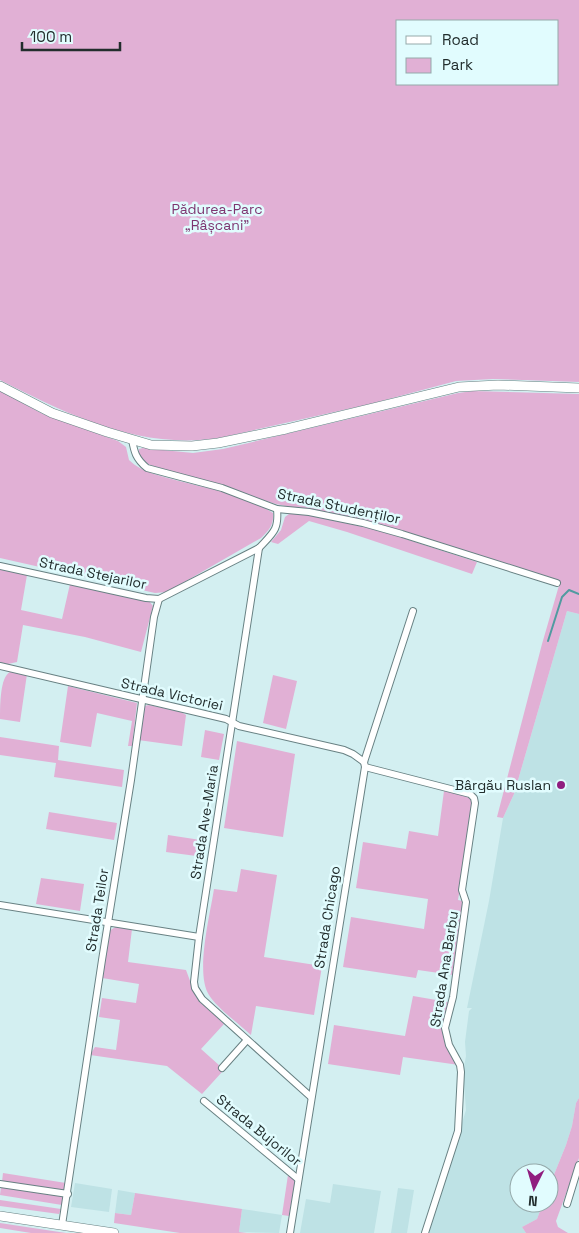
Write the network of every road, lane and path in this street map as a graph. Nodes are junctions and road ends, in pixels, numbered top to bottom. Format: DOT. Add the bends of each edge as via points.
graph roads {
  1 [pos="0,386"];
  2 [pos="579,388"];
  3 [pos="132,439"];
  4 [pos="277,509"];
  5 [pos="259,548"];
  6 [pos="0,566"];
  7 [pos="557,583"];
  8 [pos="159,599"];
  9 [pos="413,610"];
  10 [pos="0,666"];
  11 [pos="142,700"];
  12 [pos="232,722"];
  13 [pos="364,764"];
  14 [pos="470,794"];
  15 [pos="0,905"];
  16 [pos="108,921"];
  17 [pos="199,937"];
  18 [pos="247,1040"];
  19 [pos="222,1068"];
  20 [pos="313,1081"];
  21 [pos="298,1086"];
  22 [pos="311,1097"];
  23 [pos="204,1102"];
  24 [pos="579,1165"];
  25 [pos="298,1179"];
  26 [pos="0,1184"];
  27 [pos="68,1194"];
  28 [pos="567,1204"];
  29 [pos="0,1216"];
  30 [pos="62,1225"];
  31 [pos="114,1233"];
  32 [pos="290,1233"];
  33 [pos="425,1233"];
  1 -- 3 [label="main road" via="52,413"];
  2 -- 3 [label="main road" via="468,386 218,443 169,446"];
  3 -- 4 [label="street, Strada Studenților" via="134,453 147,468 222,488"];
  4 -- 5 [label="street" via="278,524"];
  4 -- 7 [label="street, Strada Studenților" via="363,523"];
  5 -- 8 [label="street, Strada Stejarilor"];
  5 -- 12 [label="street, Strada Ave-Maria"];
  6 -- 8 [label="street, Strada Stejarilor"];
  8 -- 11 [label="street, Strada Teilor"];
  9 -- 13 [label="street, Strada Chicago"];
  10 -- 11 [label="street, Strada Victoriei"];
  11 -- 12 [label="street, Strada Victoriei"];
  11 -- 16 [label="street, Strada Teilor"];
  12 -- 13 [label="street, Strada Victoriei" via="344,750"];
  12 -- 17 [label="street, Strada Ave-Maria"];
  13 -- 14 [label="street, Strada Victoriei"];
  13 -- 20 [label="street, Strada Chicago"];
  14 -- 33 [label="street, Strada Ana Barbu" via="475,803 462,890 466,902 453,997 445,1028 460,1065 458,1131"];
  15 -- 16 [label="street"];
  16 -- 17 [label="street"];
  16 -- 27 [label="street, Strada Teilor"];
  17 -- 18 [label="street, Strada Ave-Maria" via="195,988 202,999"];
  18 -- 19 [label="street"];
  18 -- 21 [label="street, Strada Ave-Maria"];
  20 -- 21 [label="street" via="309,1086"];
  20 -- 22 [label="street, Strada Chicago"];
  21 -- 22 [label="street, Strada Ave-Maria"];
  22 -- 25 [label="street, Strada Chicago"];
  23 -- 25 [label="street, Strada Bujorilor"];
  24 -- 28 [label="street"];
  25 -- 32 [label="street, Strada Chicago"];
  26 -- 27 [label="street"];
  27 -- 30 [label="street, Strada Teilor"];
  29 -- 30 [label="main road"];
  30 -- 31 [label="main road"];
}
